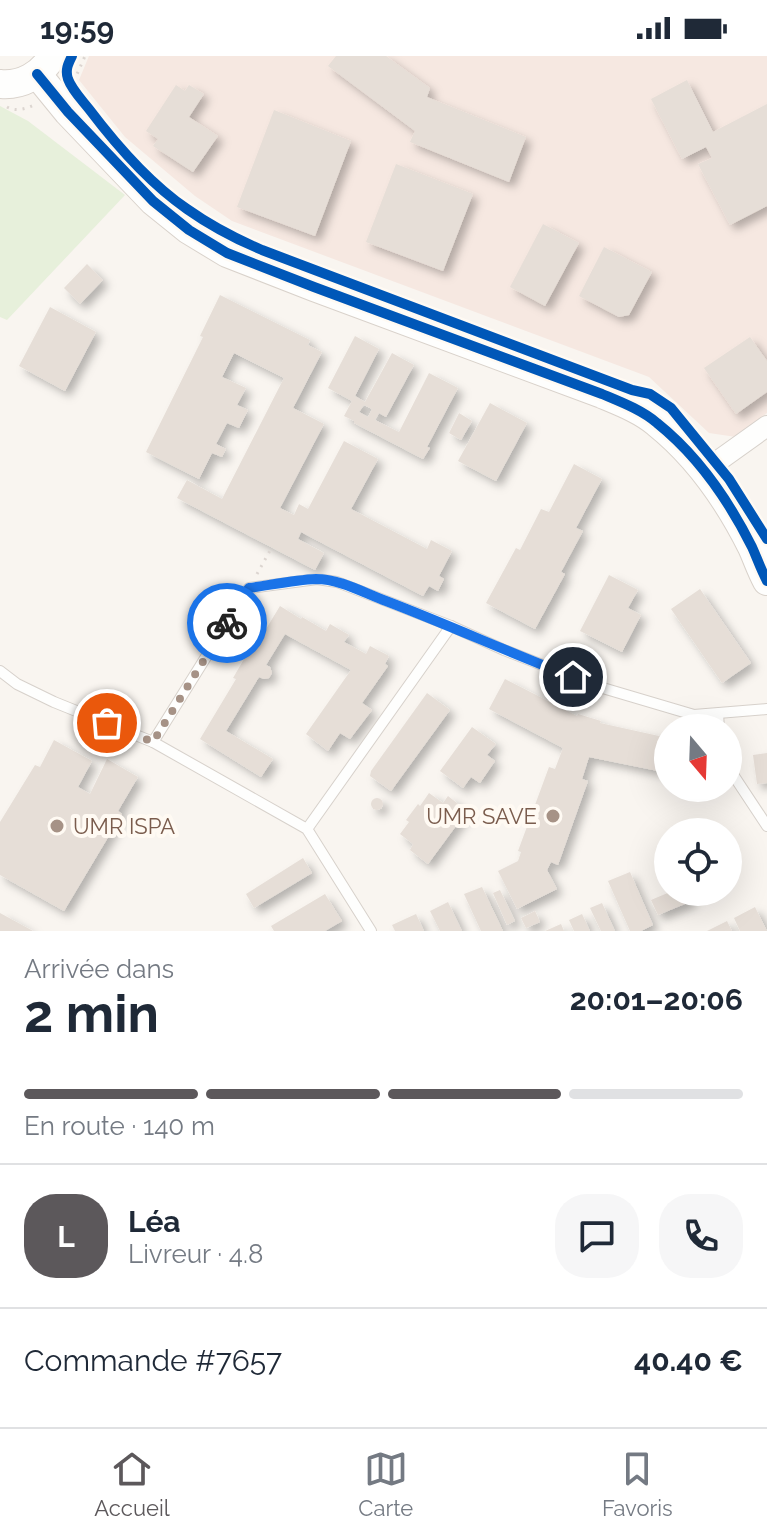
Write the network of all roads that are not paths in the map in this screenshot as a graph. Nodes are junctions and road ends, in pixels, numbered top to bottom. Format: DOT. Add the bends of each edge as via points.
graph roads {
  1 [pos="58,77"];
  2 [pos="3,90"];
  3 [pos="767,426"];
  4 [pos="704,471"];
  5 [pos="759,555"];
  6 [pos="767,581"];
  7 [pos="451,626"];
  8 [pos="0,671"];
  9 [pos="767,709"];
  10 [pos="691,714"];
  11 [pos="718,714"];
  12 [pos="153,742"];
  13 [pos="742,788"];
  14 [pos="767,826"];
  15 [pos="307,829"];
  16 [pos="371,931"];
  1 -- 2 [label="street"];
  1 -- 4 [label="street" via="153,201 189,230 227,253 304,284 619,401 656,422"];
  3 -- 4 [label="street"];
  4 -- 5 [label="street"];
  5 -- 6 [label="street"];
  7 -- 10 [label="lane" via="596,686"];
  7 -- 12 [label="lane" via="337,582 317,579 249,588"];
  7 -- 15 [label="lane"];
  8 -- 12 [label="lane" via="54,702"];
  9 -- 11 [label="lane"];
  12 -- 15 [label="lane"];
  13 -- 14 [label="lane"];
  15 -- 16 [label="lane"];
}
